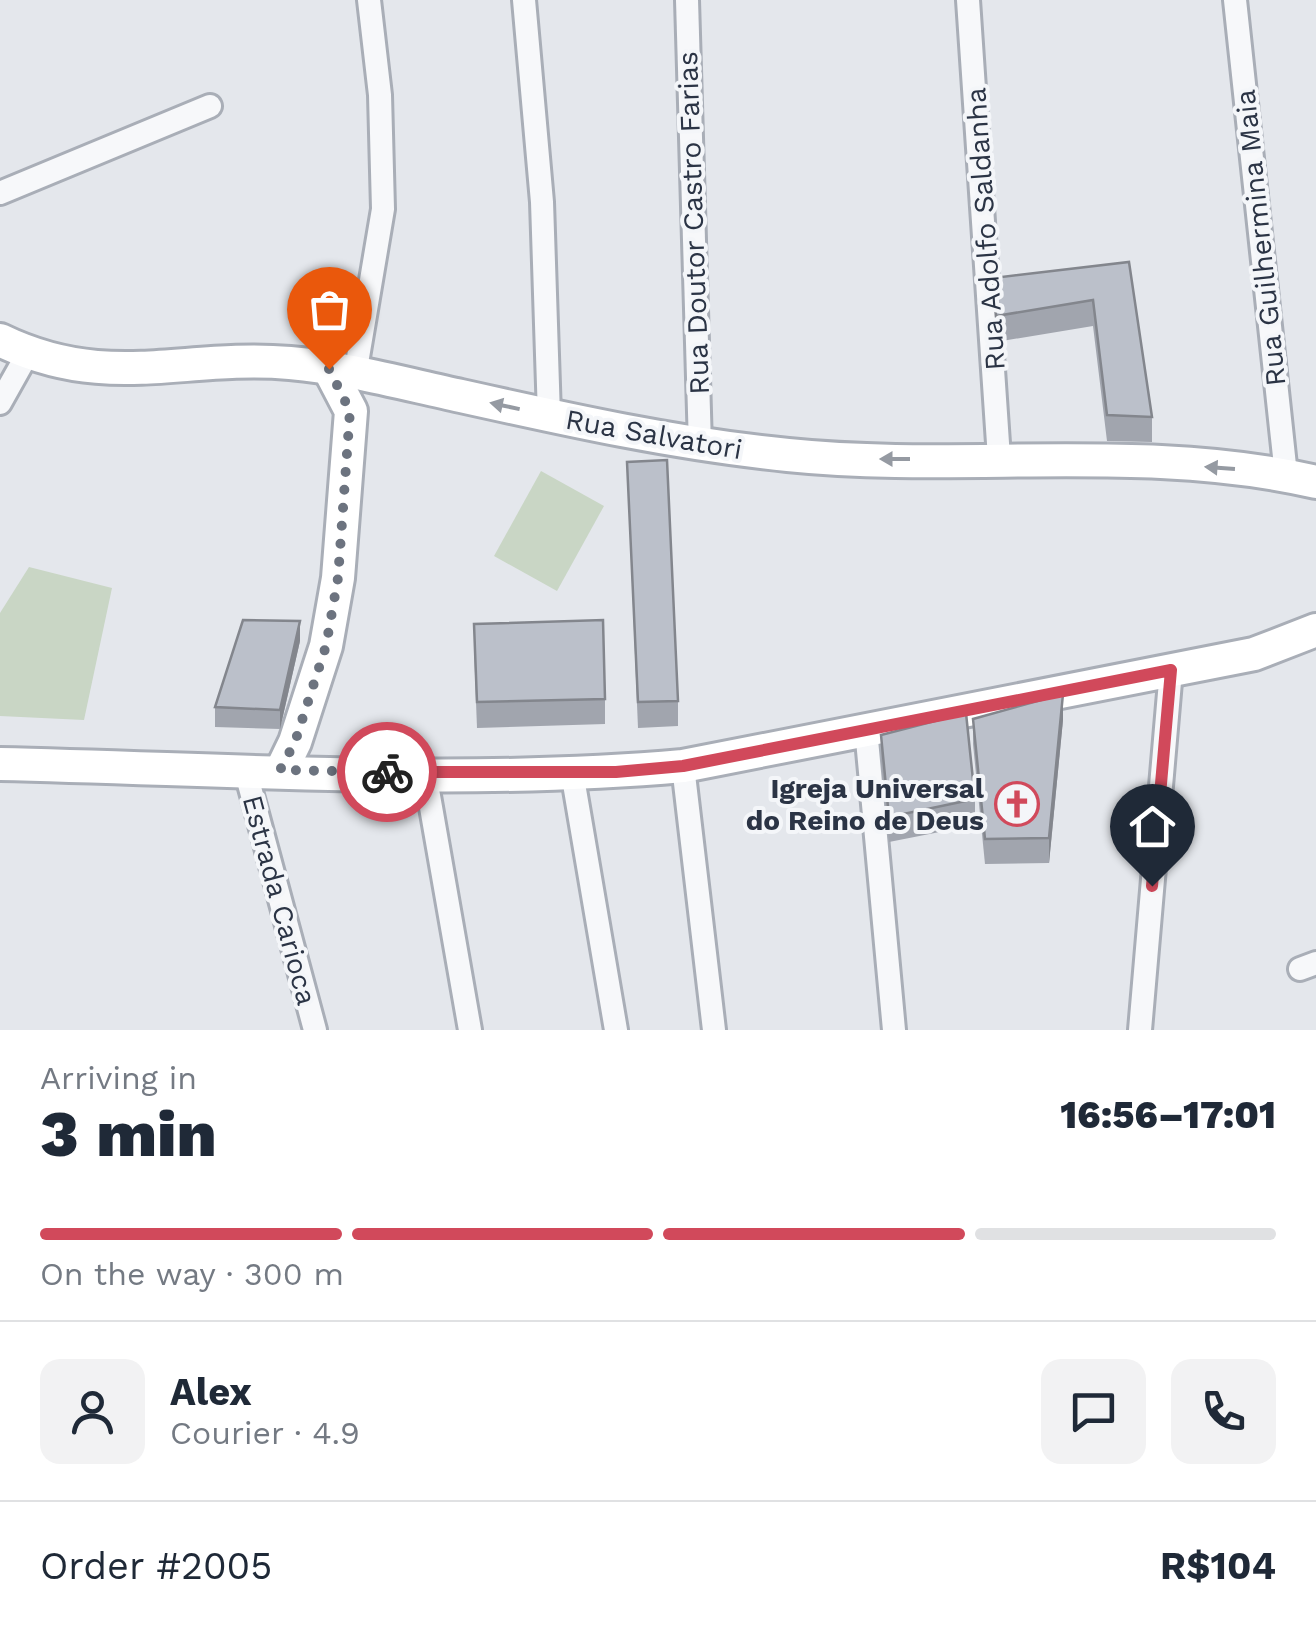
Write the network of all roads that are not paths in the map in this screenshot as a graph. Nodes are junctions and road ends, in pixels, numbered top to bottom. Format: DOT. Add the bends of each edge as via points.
graph roads {
  1 [pos="369,0"];
  2 [pos="524,0"];
  3 [pos="687,0"];
  4 [pos="968,0"];
  5 [pos="1235,0"];
  6 [pos="210,106"];
  7 [pos="0,192"];
  8 [pos="14,347"];
  9 [pos="342,372"];
  10 [pos="390,381"];
  11 [pos="0,403"];
  12 [pos="350,411"];
  13 [pos="549,416"];
  14 [pos="700,446"];
  15 [pos="999,458"];
  16 [pos="1301,479"];
  17 [pos="1316,630"];
  18 [pos="1254,654"];
  19 [pos="1316,655"];
  20 [pos="1171,670"];
  21 [pos="866,730"];
  22 [pos="0,764"];
  23 [pos="683,766"];
  24 [pos="245,769"];
  25 [pos="280,770"];
  26 [pos="572,772"];
  27 [pos="425,773"];
  28 [pos="315,1030"];
  29 [pos="470,1030"];
  30 [pos="616,1030"];
  31 [pos="714,1030"];
  32 [pos="894,1030"];
  33 [pos="1140,1030"];
  1 -- 9 [label="street" via="384,209"];
  2 -- 13 [label="street" via="542,202"];
  3 -- 14 [label="street, Rua Doutor Castro Farias"];
  4 -- 15 [label="street, Rua Adolfo Saldanha"];
  5 -- 16 [label="street, Rua Guilhermina Maia"];
  6 -- 7 [label="street"];
  8 -- 9 [label="main road, Rua Salvatori" via="100,370 248,363"];
  8 -- 11 [label="street"];
  9 -- 10 [label="main road, Rua Salvatori"];
  9 -- 12 [label="main road"];
  10 -- 12 [label="main road"];
  13 -- 10 [label="main road, Rua Salvatori, one-way"];
  12 -- 25 [label="main road, Estrada Carioca" via="338,578 326,646"];
  13 -- 14 [label="main road, Rua Salvatori"];
  15 -- 14 [label="main road, Rua Salvatori, one-way" via="794,456"];
  16 -- 15 [label="main road, Rua Salvatori, one-way" via="1223,468"];
  17 -- 18 [label="main road"];
  18 -- 19 [label="main road"];
  18 -- 20 [label="main road"];
  20 -- 21 [label="main road"];
  20 -- 33 [label="street"];
  21 -- 23 [label="main road"];
  21 -- 32 [label="street"];
  22 -- 24 [label="main road"];
  23 -- 26 [label="main road"];
  23 -- 31 [label="street"];
  24 -- 25 [label="main road"];
  24 -- 28 [label="street, Estrada Carioca"];
  25 -- 27 [label="main road"];
  26 -- 27 [label="main road"];
  26 -- 30 [label="street"];
  27 -- 29 [label="street"];
}
